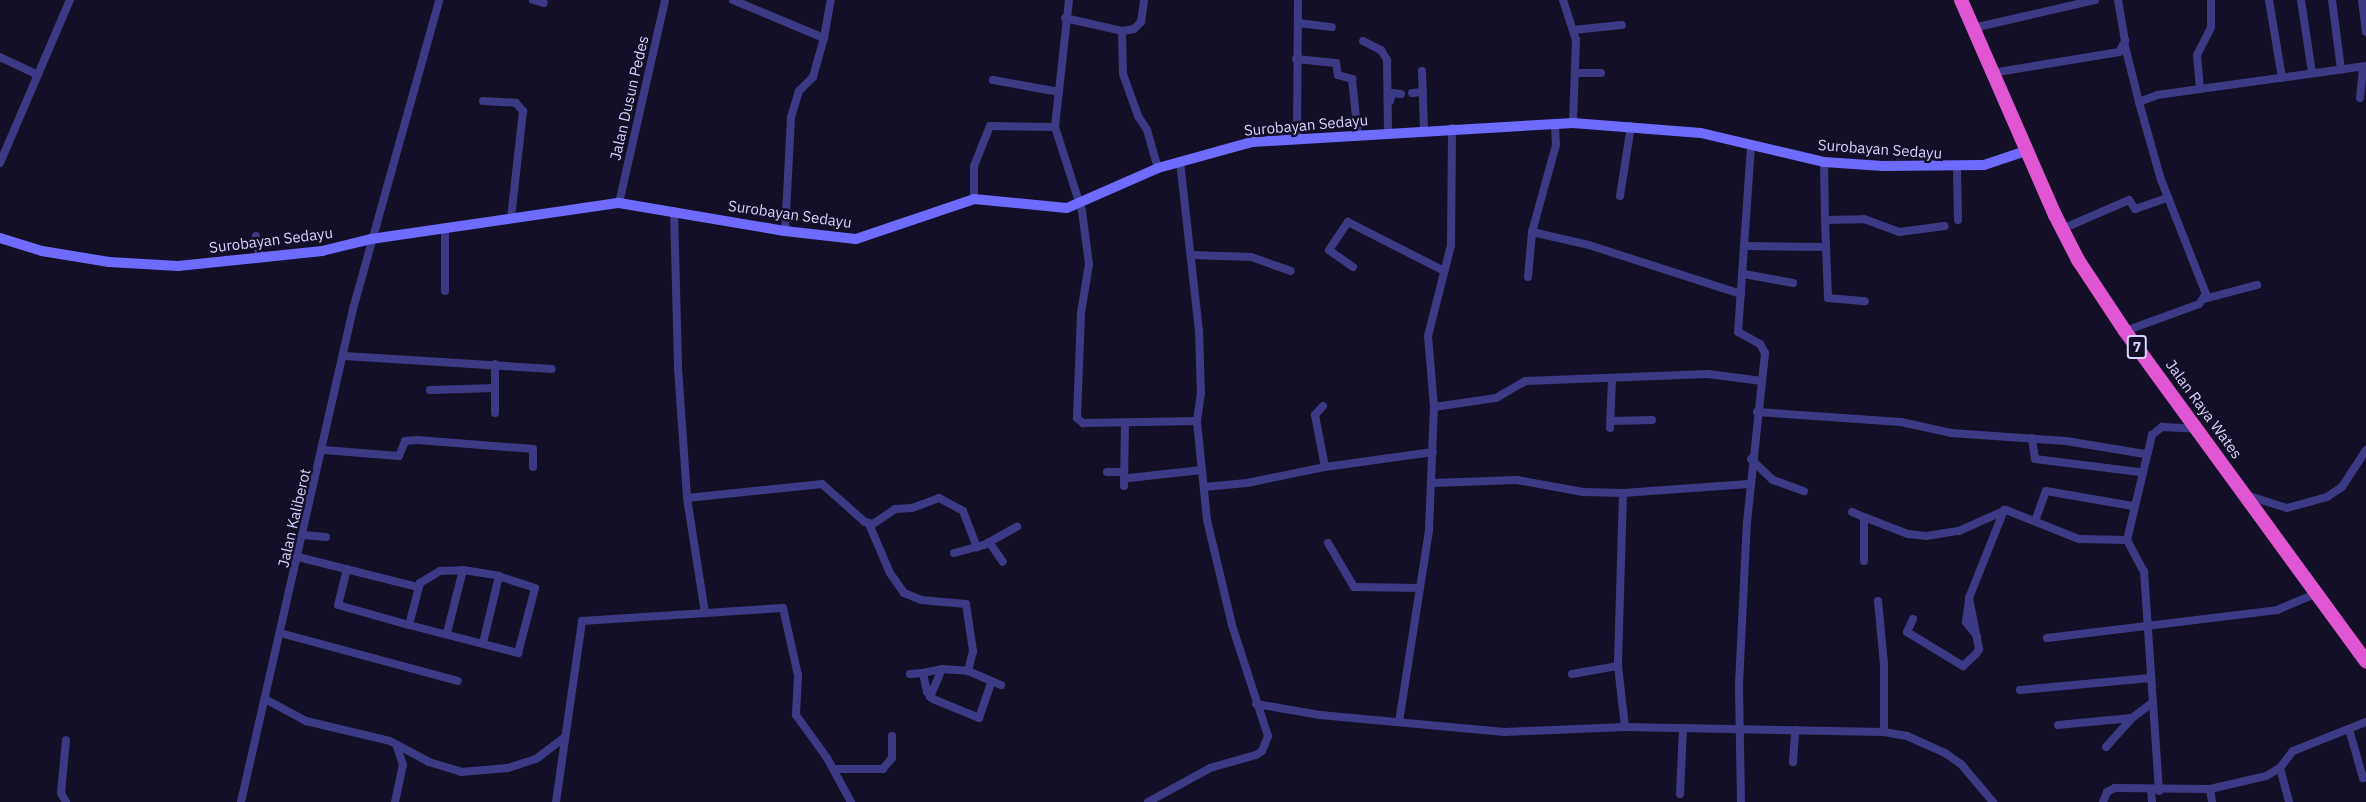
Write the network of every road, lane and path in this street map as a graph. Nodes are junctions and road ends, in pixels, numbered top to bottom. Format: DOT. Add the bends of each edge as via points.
graph roads {
  1 [pos="70,0"];
  2 [pos="439,0"];
  3 [pos="533,0"];
  4 [pos="665,0"];
  5 [pos="733,0"];
  6 [pos="831,0"];
  7 [pos="1069,0"];
  8 [pos="1144,0"];
  9 [pos="1298,0"];
  10 [pos="1563,0"];
  11 [pos="1961,0"];
  12 [pos="2095,0"];
  13 [pos="2118,0"];
  14 [pos="2211,0"];
  15 [pos="2269,0"];
  16 [pos="2301,0"];
  17 [pos="2332,0"];
  18 [pos="2362,0"];
  19 [pos="544,3"];
  20 [pos="1065,18"];
  21 [pos="1298,23"];
  22 [pos="1622,25"];
  23 [pos="1332,27"];
  24 [pos="1973,27"];
  25 [pos="1573,30"];
  26 [pos="1122,32"];
  27 [pos="2366,32"];
  28 [pos="824,38"];
  29 [pos="1363,41"];
  30 [pos="2125,46"];
  31 [pos="0,57"];
  32 [pos="1296,59"];
  33 [pos="2364,67"];
  34 [pos="2341,69"];
  35 [pos="1422,71"];
  36 [pos="1577,73"];
  37 [pos="1601,73"];
  38 [pos="1992,73"];
  39 [pos="2312,73"];
  40 [pos="38,75"];
  41 [pos="2282,78"];
  42 [pos="993,80"];
  43 [pos="2200,89"];
  44 [pos="1059,92"];
  45 [pos="1423,92"];
  46 [pos="1412,93"];
  47 [pos="1401,94"];
  48 [pos="2360,98"];
  49 [pos="483,101"];
  50 [pos="2139,102"];
  51 [pos="1573,123"];
  52 [pos="1555,124"];
  53 [pos="1631,126"];
  54 [pos="1055,127"];
  55 [pos="1452,128"];
  56 [pos="1424,131"];
  57 [pos="1389,134"];
  58 [pos="1358,136"];
  59 [pos="1297,139"];
  60 [pos="1751,144"];
  61 [pos="2026,152"];
  62 [pos="1180,161"];
  63 [pos="1824,162"];
  64 [pos="0,163"];
  65 [pos="1158,168"];
  66 [pos="1956,168"];
  67 [pos="1620,196"];
  68 [pos="2167,198"];
  69 [pos="974,199"];
  70 [pos="619,202"];
  71 [pos="1080,204"];
  72 [pos="674,211"];
  73 [pos="511,218"];
  74 [pos="1825,220"];
  75 [pos="1959,220"];
  76 [pos="1945,226"];
  77 [pos="445,228"];
  78 [pos="2062,229"];
  79 [pos="785,231"];
  80 [pos="1532,232"];
  81 [pos="256,236"];
  82 [pos="0,238"];
  83 [pos="371,239"];
  84 [pos="1746,246"];
  85 [pos="1826,246"];
  86 [pos="1192,255"];
  87 [pos="260,259"];
  88 [pos="1353,267"];
  89 [pos="1292,271"];
  90 [pos="1444,271"];
  91 [pos="1744,274"];
  92 [pos="1528,277"];
  93 [pos="1793,283"];
  94 [pos="2258,285"];
  95 [pos="445,291"];
  96 [pos="1741,294"];
  97 [pos="2204,299"];
  98 [pos="1865,301"];
  99 [pos="2125,331"];
  100 [pos="345,356"];
  101 [pos="495,364"];
  102 [pos="552,369"];
  103 [pos="1612,378"];
  104 [pos="1762,381"];
  105 [pos="495,388"];
  106 [pos="430,390"];
  107 [pos="1323,406"];
  108 [pos="1434,406"];
  109 [pos="1757,412"];
  110 [pos="495,413"];
  111 [pos="1652,420"];
  112 [pos="1197,421"];
  113 [pos="1125,423"];
  114 [pos="2198,429"];
  115 [pos="2032,438"];
  116 [pos="324,450"];
  117 [pos="2366,450"];
  118 [pos="1434,452"];
  119 [pos="2145,454"];
  120 [pos="1751,459"];
  121 [pos="533,467"];
  122 [pos="1325,467"];
  123 [pos="1202,470"];
  124 [pos="1107,472"];
  125 [pos="2140,472"];
  126 [pos="1127,475"];
  127 [pos="1432,483"];
  128 [pos="1749,484"];
  129 [pos="1124,486"];
  130 [pos="1204,487"];
  131 [pos="1804,491"];
  132 [pos="1623,493"];
  133 [pos="2245,495"];
  134 [pos="687,498"];
  135 [pos="2133,506"];
  136 [pos="2004,510"];
  137 [pos="1852,512"];
  138 [pos="1864,517"];
  139 [pos="2035,521"];
  140 [pos="869,524"];
  141 [pos="1017,527"];
  142 [pos="303,535"];
  143 [pos="326,537"];
  144 [pos="2127,540"];
  145 [pos="988,542"];
  146 [pos="1328,543"];
  147 [pos="977,547"];
  148 [pos="954,553"];
  149 [pos="298,557"];
  150 [pos="1864,561"];
  151 [pos="1003,562"];
  152 [pos="347,569"];
  153 [pos="463,570"];
  154 [pos="499,576"];
  155 [pos="417,587"];
  156 [pos="1420,588"];
  157 [pos="2317,593"];
  158 [pos="1878,602"];
  159 [pos="705,613"];
  160 [pos="1913,619"];
  161 [pos="409,625"];
  162 [pos="2149,625"];
  163 [pos="280,633"];
  164 [pos="447,633"];
  165 [pos="2047,638"];
  166 [pos="483,643"];
  167 [pos="2366,662"];
  168 [pos="1618,666"];
  169 [pos="942,669"];
  170 [pos="968,671"];
  171 [pos="923,673"];
  172 [pos="910,674"];
  173 [pos="1572,674"];
  174 [pos="2150,678"];
  175 [pos="458,681"];
  176 [pos="992,681"];
  177 [pos="1001,685"];
  178 [pos="2020,690"];
  179 [pos="930,697"];
  180 [pos="265,699"];
  181 [pos="2152,703"];
  182 [pos="1256,704"];
  183 [pos="2132,718"];
  184 [pos="2366,722"];
  185 [pos="1399,723"];
  186 [pos="2058,725"];
  187 [pos="1625,727"];
  188 [pos="1683,728"];
  189 [pos="1739,729"];
  190 [pos="2349,729"];
  191 [pos="1795,730"];
  192 [pos="1884,732"];
  193 [pos="892,736"];
  194 [pos="563,739"];
  195 [pos="66,740"];
  196 [pos="397,746"];
  197 [pos="2106,747"];
  198 [pos="1793,762"];
  199 [pos="2280,768"];
  200 [pos="834,769"];
  201 [pos="2363,778"];
  202 [pos="2210,789"];
  203 [pos="2155,790"];
  204 [pos="1680,794"];
  205 [pos="66,802"];
  206 [pos="241,802"];
  207 [pos="395,802"];
  208 [pos="556,802"];
  209 [pos="851,802"];
  210 [pos="1148,802"];
  211 [pos="1741,802"];
  212 [pos="1993,802"];
  213 [pos="2103,802"];
  214 [pos="2152,802"];
  215 [pos="2212,802"];
  216 [pos="2289,802"];
  1 -- 40 [label="street"];
  2 -- 83 [label="street, Jalan Kaliberot"];
  3 -- 19 [label="street"];
  4 -- 70 [label="street, Jalan Dusun Pedes"];
  5 -- 28 [label="street"];
  6 -- 28 [label="street"];
  7 -- 20 [label="street"];
  8 -- 26 [label="street" via="1139,26"];
  9 -- 21 [label="street"];
  10 -- 25 [label="street"];
  11 -- 24 [label="highway, Jalan Raya Wates / 7"];
  12 -- 24 [label="street"];
  13 -- 30 [label="street"];
  14 -- 43 [label="street" via="2211,27 2197,49"];
  15 -- 41 [label="street"];
  16 -- 39 [label="street"];
  17 -- 34 [label="street"];
  18 -- 27 [label="street"];
  20 -- 26 [label="street"];
  20 -- 44 [label="street"];
  21 -- 23 [label="street"];
  21 -- 32 [label="street"];
  22 -- 25 [label="street"];
  24 -- 38 [label="highway, Jalan Raya Wates / 7"];
  25 -- 36 [label="street"];
  26 -- 65 [label="street" via="1123,74"];
  28 -- 79 [label="street" via="813,77 799,91 793,112"];
  29 -- 57 [label="street" via="1381,50 1387,60"];
  30 -- 38 [label="street" via="2119,52"];
  30 -- 50 [label="street"];
  31 -- 40 [label="street"];
  32 -- 58 [label="street" via="1336,63 1338,75 1352,79"];
  32 -- 59 [label="street"];
  33 -- 34 [label="street"];
  33 -- 48 [label="street"];
  34 -- 39 [label="street"];
  35 -- 45 [label="street"];
  36 -- 37 [label="street"];
  36 -- 51 [label="street"];
  38 -- 61 [label="highway, Jalan Raya Wates / 7"];
  39 -- 41 [label="street"];
  40 -- 64 [label="street"];
  41 -- 43 [label="street"];
  42 -- 44 [label="street"];
  43 -- 50 [label="street"];
  44 -- 54 [label="street"];
  45 -- 46 [label="street"];
  45 -- 56 [label="street"];
  47 -- 57 [label="street" via="1390,96"];
  49 -- 73 [label="street" via="516,103 524,111"];
  50 -- 68 [label="street"];
  51 -- 52 [label="main road, Surobayan Sedayu"];
  51 -- 53 [label="main road, Surobayan Sedayu"];
  52 -- 55 [label="main road, Surobayan Sedayu"];
  52 -- 80 [label="street" via="1553,161"];
  53 -- 60 [label="main road, Surobayan Sedayu" via="1701,133"];
  53 -- 67 [label="street"];
  54 -- 69 [label="street" via="990,126 974,166"];
  54 -- 71 [label="street"];
  55 -- 56 [label="main road, Surobayan Sedayu"];
  55 -- 90 [label="street" via="1451,237"];
  56 -- 57 [label="main road, Surobayan Sedayu"];
  57 -- 58 [label="main road, Surobayan Sedayu"];
  58 -- 59 [label="main road, Surobayan Sedayu"];
  59 -- 62 [label="main road, Surobayan Sedayu" via="1252,142"];
  60 -- 63 [label="main road, Surobayan Sedayu"];
  60 -- 84 [label="street"];
  61 -- 66 [label="main road, Surobayan Sedayu" via="1984,165"];
  61 -- 78 [label="highway, Jalan Raya Wates / 7"];
  62 -- 65 [label="main road, Surobayan Sedayu"];
  62 -- 86 [label="street"];
  63 -- 66 [label="main road, Surobayan Sedayu"];
  63 -- 74 [label="street"];
  65 -- 71 [label="main road, Surobayan Sedayu"];
  66 -- 75 [label="street"];
  68 -- 78 [label="street" via="2135,209 2129,200"];
  68 -- 97 [label="street" via="2205,286"];
  69 -- 71 [label="main road, Surobayan Sedayu" via="1056,208"];
  69 -- 79 [label="main road, Surobayan Sedayu" via="866,238"];
  70 -- 72 [label="main road, Surobayan Sedayu"];
  70 -- 73 [label="main road, Surobayan Sedayu"];
  71 -- 113 [label="street" via="1090,278 1081,313 1077,417 1083,423"];
  72 -- 79 [label="main road, Surobayan Sedayu"];
  72 -- 134 [label="street" via="678,368"];
  73 -- 77 [label="main road, Surobayan Sedayu"];
  74 -- 76 [label="street" via="1864,219 1899,232"];
  74 -- 85 [label="street"];
  77 -- 83 [label="main road, Surobayan Sedayu"];
  77 -- 95 [label="street"];
  78 -- 99 [label="highway, Jalan Raya Wates / 7"];
  80 -- 92 [label="street"];
  80 -- 96 [label="street" via="1589,245"];
  81 -- 87 [label="street"];
  82 -- 87 [label="main road, Surobayan Sedayu" via="42,251 141,265"];
  83 -- 87 [label="main road, Surobayan Sedayu" via="322,251"];
  83 -- 100 [label="street, Jalan Kaliberot"];
  84 -- 85 [label="street"];
  84 -- 91 [label="street"];
  85 -- 98 [label="street" via="1828,298"];
  86 -- 89 [label="street" via="1251,257"];
  86 -- 112 [label="street" via="1201,394"];
  88 -- 90 [label="street" via="1329,250 1348,222"];
  90 -- 108 [label="street" via="1428,336"];
  91 -- 93 [label="street"];
  91 -- 96 [label="street"];
  94 -- 97 [label="street"];
  96 -- 104 [label="street" via="1738,332 1763,347"];
  97 -- 99 [label="street"];
  99 -- 114 [label="highway, Jalan Raya Wates / 7"];
  100 -- 101 [label="street"];
  100 -- 116 [label="street, Jalan Kaliberot"];
  101 -- 102 [label="street"];
  101 -- 105 [label="street"];
  103 -- 104 [label="street" via="1716,374"];
  103 -- 108 [label="street" via="1521,382 1496,398"];
  103 -- 111 [label="street" via="1611,424"];
  104 -- 109 [label="street"];
  105 -- 106 [label="street"];
  105 -- 110 [label="street"];
  107 -- 122 [label="street" via="1315,415"];
  108 -- 118 [label="street"];
  109 -- 115 [label="street" via="1901,422 1958,434"];
  109 -- 120 [label="street"];
  112 -- 113 [label="street"];
  112 -- 123 [label="street"];
  113 -- 126 [label="street"];
  114 -- 119 [label="street" via="2158,429"];
  114 -- 133 [label="highway, Jalan Raya Wates / 7"];
  115 -- 119 [label="street"];
  115 -- 125 [label="street" via="2035,459"];
  116 -- 121 [label="street" via="399,456 405,441 417,440 533,449"];
  116 -- 142 [label="street, Jalan Kaliberot"];
  117 -- 133 [label="street" via="2342,487 2327,497 2292,508"];
  118 -- 122 [label="street"];
  118 -- 127 [label="street"];
  119 -- 125 [label="street"];
  120 -- 128 [label="street"];
  120 -- 131 [label="street" via="1773,480"];
  122 -- 130 [label="street" via="1247,483"];
  123 -- 126 [label="street"];
  123 -- 130 [label="street"];
  124 -- 126 [label="street"];
  125 -- 135 [label="street"];
  126 -- 129 [label="street"];
  127 -- 132 [label="street" via="1517,480 1583,492"];
  127 -- 156 [label="street"];
  128 -- 132 [label="street"];
  128 -- 189 [label="street"];
  130 -- 182 [label="street" via="1207,520 1229,615"];
  132 -- 168 [label="street"];
  133 -- 157 [label="highway, Jalan Raya Wates / 7"];
  134 -- 140 [label="street" via="822,484"];
  134 -- 159 [label="street"];
  135 -- 139 [label="street" via="2046,491"];
  135 -- 144 [label="street"];
  136 -- 138 [label="street" via="1959,531 1926,536 1908,534"];
  136 -- 139 [label="street"];
  136 -- 160 [label="street" via="1965,616 1977,636 1978,651 1963,666 1907,632"];
  137 -- 138 [label="street"];
  138 -- 150 [label="street"];
  139 -- 144 [label="street" via="2079,539"];
  140 -- 147 [label="street" via="878,523 895,508 912,508 939,498 963,511"];
  140 -- 170 [label="street" via="890,573 909,597 966,604 974,651"];
  141 -- 145 [label="street"];
  142 -- 143 [label="street"];
  142 -- 149 [label="street, Jalan Kaliberot"];
  144 -- 162 [label="street" via="2144,572"];
  145 -- 147 [label="street"];
  145 -- 151 [label="street"];
  146 -- 156 [label="street" via="1354,587"];
  147 -- 148 [label="street"];
  149 -- 152 [label="street"];
  149 -- 163 [label="street, Jalan Kaliberot"];
  152 -- 155 [label="street"];
  152 -- 161 [label="street" via="338,605"];
  153 -- 154 [label="street"];
  153 -- 155 [label="street" via="438,572"];
  153 -- 164 [label="street"];
  154 -- 166 [label="street"];
  154 -- 166 [label="street" via="535,588 518,653"];
  155 -- 161 [label="street"];
  156 -- 185 [label="street"];
  157 -- 162 [label="street" via="2277,610"];
  157 -- 167 [label="highway, Jalan Raya Wates / 7"];
  158 -- 192 [label="street" via="1884,664"];
  159 -- 194 [label="street" via="582,621"];
  159 -- 200 [label="street" via="784,609 798,675 796,714"];
  161 -- 164 [label="street"];
  162 -- 165 [label="street"];
  162 -- 174 [label="street"];
  163 -- 175 [label="street"];
  163 -- 180 [label="street, Jalan Kaliberot"];
  164 -- 166 [label="street"];
  168 -- 173 [label="street"];
  168 -- 187 [label="street"];
  169 -- 170 [label="street"];
  169 -- 171 [label="street"];
  169 -- 179 [label="street"];
  170 -- 176 [label="street"];
  171 -- 172 [label="street"];
  171 -- 179 [label="street"];
  174 -- 178 [label="street"];
  174 -- 181 [label="street"];
  176 -- 177 [label="street"];
  176 -- 179 [label="street" via="979,718"];
  180 -- 196 [label="street" via="306,721"];
  180 -- 206 [label="street, Jalan Kaliberot"];
  181 -- 183 [label="street"];
  181 -- 203 [label="street"];
  182 -- 185 [label="street"];
  182 -- 210 [label="street" via="1268,736 1262,751 1210,768"];
  183 -- 186 [label="street"];
  183 -- 197 [label="street"];
  184 -- 190 [label="street"];
  185 -- 187 [label="street" via="1504,732"];
  187 -- 188 [label="street"];
  188 -- 189 [label="street"];
  188 -- 204 [label="street"];
  189 -- 191 [label="street"];
  189 -- 211 [label="street"];
  190 -- 199 [label="street" via="2293,751"];
  190 -- 201 [label="street"];
  191 -- 192 [label="street"];
  191 -- 198 [label="street"];
  192 -- 212 [label="street" via="1907,736 1945,753 1961,764"];
  193 -- 200 [label="street" via="892,758 884,769"];
  194 -- 196 [label="street" via="536,759 482,772 461,772"];
  194 -- 208 [label="street"];
  195 -- 205 [label="street" via="61,793"];
  196 -- 207 [label="street" via="403,765"];
  199 -- 202 [label="street" via="2266,776"];
  199 -- 216 [label="street"];
  200 -- 209 [label="street"];
  202 -- 203 [label="street"];
  202 -- 215 [label="street"];
  203 -- 213 [label="street" via="2115,788"];
  203 -- 214 [label="street"];
}
